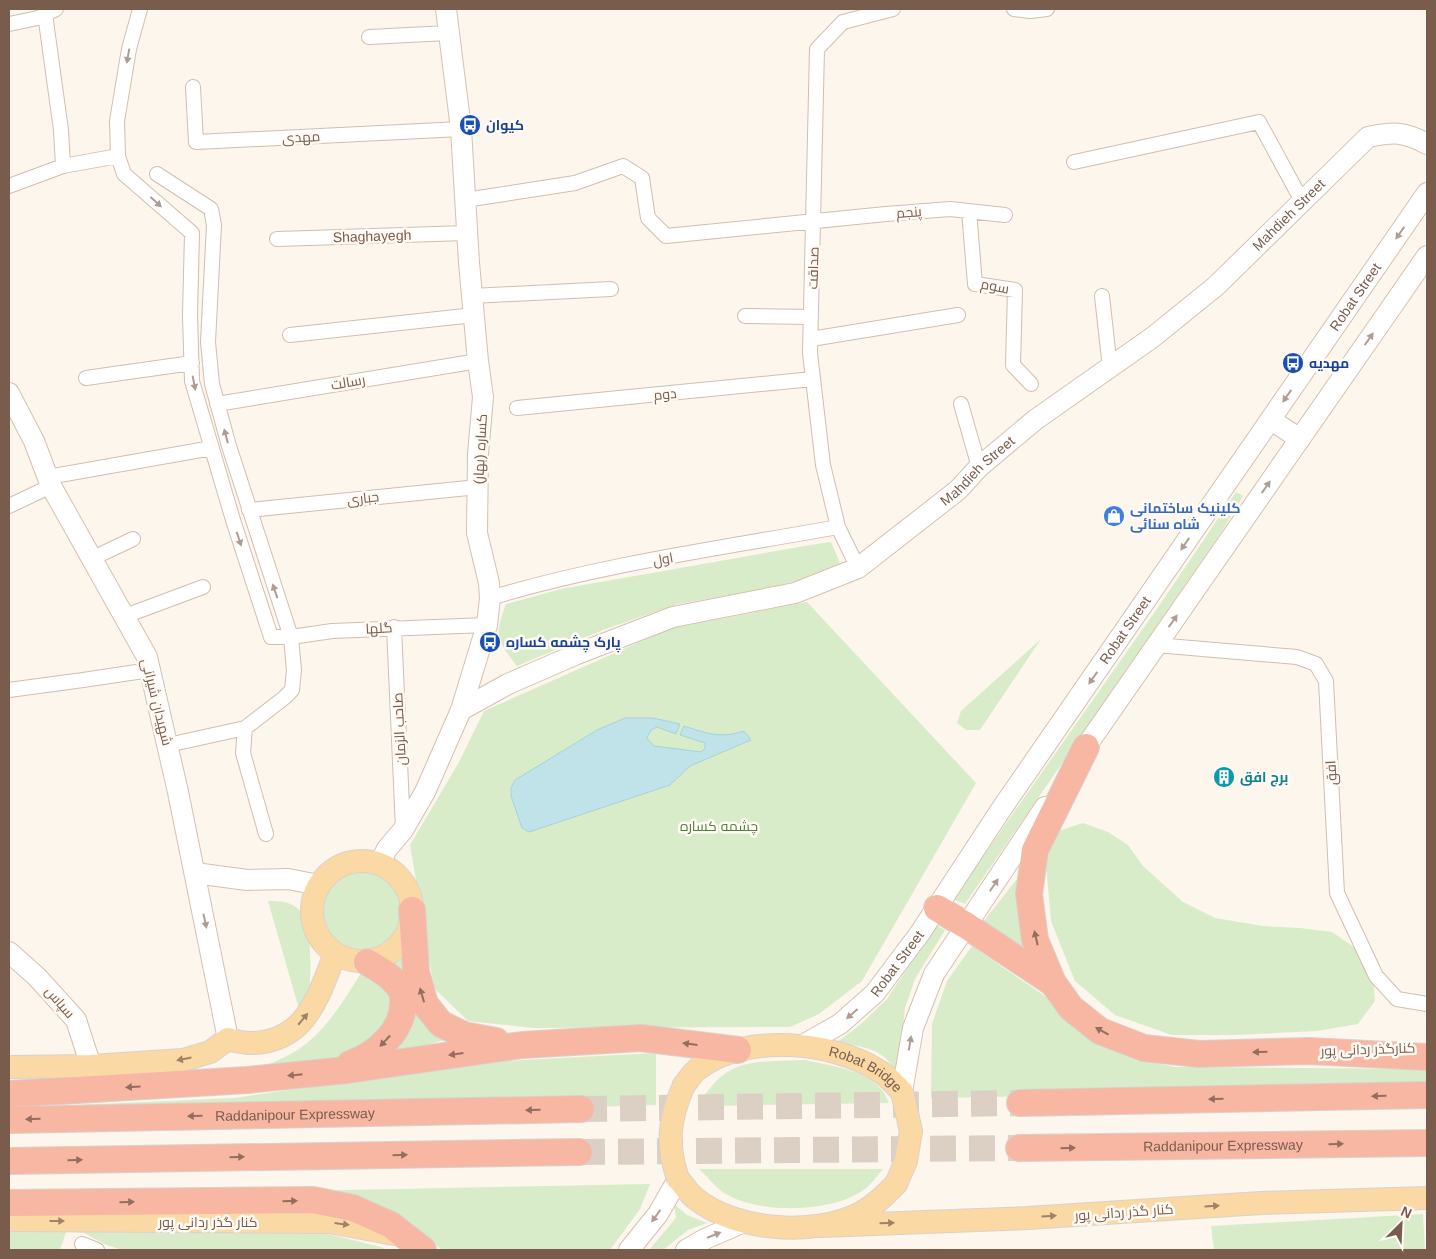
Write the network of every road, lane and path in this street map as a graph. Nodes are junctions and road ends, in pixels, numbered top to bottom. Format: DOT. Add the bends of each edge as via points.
graph roads {
  1 [pos="140,9"];
  2 [pos="446,9"];
  3 [pos="893,9"];
  4 [pos="1014,9"];
  5 [pos="1047,9"];
  6 [pos="51,11"];
  7 [pos="9,24"];
  8 [pos="448,33"];
  9 [pos="369,37"];
  10 [pos="193,87"];
  11 [pos="461,129"];
  12 [pos="1427,144"];
  13 [pos="118,156"];
  14 [pos="1074,162"];
  15 [pos="64,166"];
  16 [pos="157,174"];
  17 [pos="9,186"];
  18 [pos="1427,193"];
  19 [pos="465,200"];
  20 [pos="1302,201"];
  21 [pos="970,211"];
  22 [pos="1004,214"];
  23 [pos="814,222"];
  24 [pos="467,233"];
  25 [pos="276,239"];
  26 [pos="1427,256"];
  27 [pos="612,289"];
  28 [pos="1102,296"];
  29 [pos="473,306"];
  30 [pos="958,315"];
  31 [pos="745,316"];
  32 [pos="811,317"];
  33 [pos="290,335"];
  34 [pos="811,339"];
  35 [pos="478,361"];
  36 [pos="192,363"];
  37 [pos="1110,368"];
  38 [pos="86,378"];
  39 [pos="814,379"];
  40 [pos="1031,384"];
  41 [pos="9,393"];
  42 [pos="217,404"];
  43 [pos="961,404"];
  44 [pos="517,408"];
  45 [pos="1271,420"];
  46 [pos="1300,439"];
  47 [pos="212,448"];
  48 [pos="979,467"];
  49 [pos="49,481"];
  50 [pos="478,486"];
  51 [pos="9,506"];
  52 [pos="249,510"];
  53 [pos="838,527"];
  54 [pos="133,539"];
  55 [pos="93,558"];
  56 [pos="858,568"];
  57 [pos="203,587"];
  58 [pos="490,598"];
  59 [pos="125,616"];
  60 [pos="487,624"];
  61 [pos="394,627"];
  62 [pos="291,637"];
  63 [pos="1156,645"];
  64 [pos="150,670"];
  65 [pos="9,690"];
  66 [pos="461,710"];
  67 [pos="245,728"];
  68 [pos="168,745"];
  69 [pos="1086,747"];
  70 [pos="403,830"];
  71 [pos="266,834"];
  72 [pos="379,864"];
  73 [pos="195,873"];
  74 [pos="319,885"];
  75 [pos="936,908"];
  76 [pos="412,910"];
  77 [pos="966,926"];
  78 [pos="9,952"];
  79 [pos="335,954"];
  80 [pos="367,962"];
  81 [pos="1053,983"];
  82 [pos="1427,1004"];
  83 [pos="228,1039"];
  84 [pos="522,1045"];
  85 [pos="803,1045"];
  86 [pos="1427,1047"];
  87 [pos="738,1050"];
  88 [pos="1309,1051"];
  89 [pos="1427,1057"];
  90 [pos="90,1066"];
  91 [pos="9,1068"];
  92 [pos="328,1072"];
  93 [pos="902,1092"];
  94 [pos="9,1094"];
  95 [pos="1427,1095"];
  96 [pos="1020,1103"];
  97 [pos="581,1110"];
  98 [pos="9,1120"];
  99 [pos="1427,1143"];
  100 [pos="1019,1148"];
  101 [pos="579,1152"];
  102 [pos="9,1161"];
  103 [pos="678,1179"];
  104 [pos="1427,1198"];
  105 [pos="9,1204"];
  106 [pos="9,1220"];
  107 [pos="744,1222"];
  108 [pos="821,1226"];
  109 [pos="82,1244"];
  110 [pos="418,1246"];
  111 [pos="97,1250"];
  112 [pos="629,1250"];
  113 [pos="686,1250"];
  1 -- 13 [label="street, one-way" via="128,49 117,121"];
  2 -- 8 [label="street, کساره (بهار)"];
  3 -- 23 [label="street, صداقت" via="844,22 817,50"];
  4 -- 5 [label="street"];
  6 -- 7 [label="street" via="38,18"];
  6 -- 15 [label="street"];
  8 -- 9 [label="street"];
  8 -- 11 [label="street, کساره (بهار)"];
  10 -- 11 [label="street, مهدی" via="196,142"];
  11 -- 19 [label="street, کساره (بهار)"];
  12 -- 20 [label="street, Mahdieh Street" via="1404,134 1368,137"];
  13 -- 15 [label="street"];
  13 -- 36 [label="street, one-way" via="124,174 192,233"];
  14 -- 20 [label="street" via="1259,122"];
  15 -- 17 [label="street"];
  16 -- 42 [label="street" via="211,208 214,225 208,342"];
  18 -- 45 [label="street, Robat Street, one-way"];
  19 -- 23 [label="street" via="574,183 623,166 642,178 648,218 666,236"];
  19 -- 24 [label="street, کساره (بهار)"];
  20 -- 37 [label="street, Mahdieh Street" via="1216,286"];
  21 -- 22 [label="street, پنجم"];
  21 -- 23 [label="street, پنجم" via="950,209"];
  21 -- 40 [label="street, سوم" via="975,284 1015,290 1013,365"];
  23 -- 32 [label="street, صداقت"];
  24 -- 25 [label="street, Shaghayegh"];
  24 -- 29 [label="street, کساره (بهار)"];
  46 -- 26 [label="street, one-way"];
  27 -- 29 [label="street"];
  28 -- 37 [label="street"];
  29 -- 33 [label="street"];
  29 -- 35 [label="street, کساره (بهار)"];
  30 -- 34 [label="street"];
  31 -- 32 [label="street"];
  32 -- 34 [label="street, صداقت"];
  34 -- 39 [label="street, صداقت"];
  35 -- 42 [label="street, رسالت"];
  35 -- 50 [label="street, کساره (بهار)" via="484,397"];
  36 -- 38 [label="street"];
  36 -- 47 [label="street, one-way" via="192,381"];
  37 -- 48 [label="street, Mahdieh Street" via="1034,420"];
  39 -- 44 [label="street, دوم"];
  39 -- 53 [label="street, صداقت" via="823,465"];
  41 -- 49 [label="street, شهیدان شیرانی" via="34,441"];
  52 -- 42 [label="street, one-way"];
  43 -- 48 [label="street"];
  45 -- 46 [label="street"];
  45 -- 75 [label="street, Robat Street, one-way"];
  63 -- 46 [label="street, one-way"];
  47 -- 49 [label="street"];
  47 -- 62 [label="street, گلها, one-way" via="271,637"];
  48 -- 56 [label="street, Mahdieh Street" via="958,490"];
  49 -- 51 [label="street"];
  49 -- 55 [label="street, شهیدان شیرانی"];
  50 -- 52 [label="street, جباری"];
  50 -- 58 [label="street, کساره (بهار)" via="477,533 490,583"];
  62 -- 52 [label="street, one-way"];
  53 -- 56 [label="street, صداقت"];
  53 -- 58 [label="street, اول" via="639,563"];
  54 -- 55 [label="street"];
  55 -- 59 [label="street, شهیدان شیرانی"];
  56 -- 66 [label="street, Mahdieh Street" via="795,593 673,617 508,684"];
  57 -- 59 [label="street"];
  58 -- 60 [label="street, کساره (بهار)"];
  59 -- 64 [label="street, شهیدان شیرانی" via="147,657"];
  60 -- 61 [label="street, گلها"];
  60 -- 66 [label="street, کساره (بهار)"];
  61 -- 62 [label="street, گلها" via="332,630"];
  61 -- 70 [label="street, صاحب الزمان"];
  62 -- 67 [label="street" via="292,690"];
  63 -- 69 [label="street"];
  63 -- 82 [label="street, افق" via="1297,657 1316,664 1326,681 1337,893 1376,976 1397,999"];
  64 -- 65 [label="street"];
  64 -- 68 [label="street, شهیدان شیرانی"];
  66 -- 70 [label="street, کساره (بهار)" via="425,792"];
  67 -- 68 [label="street"];
  67 -- 71 [label="street" via="243,753"];
  68 -- 73 [label="street, شهیدان شیرانی"];
  77 -- 69 [label="street, one-way"];
  81 -- 69 [label="highway, one-way" via="1035,940 1030,894 1035,850"];
  70 -- 72 [label="street, کساره (بهار)"];
  72 -- 74 [label="main road" via="365,861 345,864 328,874"];
  72 -- 76 [label="main road" via="402,882 410,896"];
  73 -- 74 [label="street" via="246,880 288,879"];
  73 -- 83 [label="street, شهیدان شیرانی, one-way"];
  74 -- 79 [label="main road" via="313,897 312,923 321,941"];
  75 -- 77 [label="highway"];
  75 -- 85 [label="street, Robat Street, one-way" via="875,994 840,1024"];
  76 -- 80 [label="main road" via="404,939 382,958"];
  84 -- 76 [label="highway, one-way" via="464,1036 442,1024 425,1004 416,972"];
  77 -- 81 [label="highway"];
  93 -- 77 [label="street, one-way" via="913,1028 934,974"];
  78 -- 90 [label="street, سپاس" via="37,976 76,1020"];
  79 -- 80 [label="main road" via="348,960"];
  83 -- 79 [label="main road, one-way" via="250,1043 280,1039 304,1021"];
  80 -- 92 [label="highway, one-way" via="396,984 403,994 403,1011 394,1032 378,1049"];
  88 -- 81 [label="highway, one-way" via="1198,1054 1144,1048 1100,1032 1071,1008"];
  83 -- 90 [label="main road, one-way" via="210,1052 183,1060"];
  87 -- 84 [label="highway, one-way" via="641,1038"];
  84 -- 92 [label="highway, one-way"];
  85 -- 87 [label="main road, Robat Bridge"];
  85 -- 93 [label="main road, Robat Bridge" via="858,1060 880,1071"];
  86 -- 88 [label="main road, کنارگذر ردانی پور"];
  87 -- 103 [label="main road, Robat Bridge, bridge" via="698,1068 684,1085 674,1107 671,1136 671,1158"];
  88 -- 89 [label="highway"];
  90 -- 91 [label="main road"];
  92 -- 94 [label="highway, one-way"];
  93 -- 108 [label="main road, Robat Bridge, bridge" via="911,1131 906,1162 896,1184 880,1201 859,1214"];
  95 -- 96 [label="highway, one-way"];
  97 -- 98 [label="highway, Raddanipour Expressway, one-way"];
  100 -- 99 [label="highway, Raddanipour Expressway, one-way"];
  102 -- 101 [label="highway, one-way"];
  103 -- 107 [label="main road, Robat Bridge" via="694,1198 716,1212"];
  103 -- 112 [label="street, one-way" via="658,1214"];
  108 -- 104 [label="main road, کنار گذر ردانی پور, one-way" via="1261,1203"];
  105 -- 110 [label="highway, one-way" via="314,1200 353,1208 391,1225"];
  106 -- 110 [label="main road, کنار گذر ردانی پور, one-way" via="330,1222 379,1230"];
  107 -- 108 [label="main road, Robat Bridge" via="783,1227"];
  113 -- 107 [label="street, one-way" via="705,1238"];
  109 -- 111 [label="street"];
}
